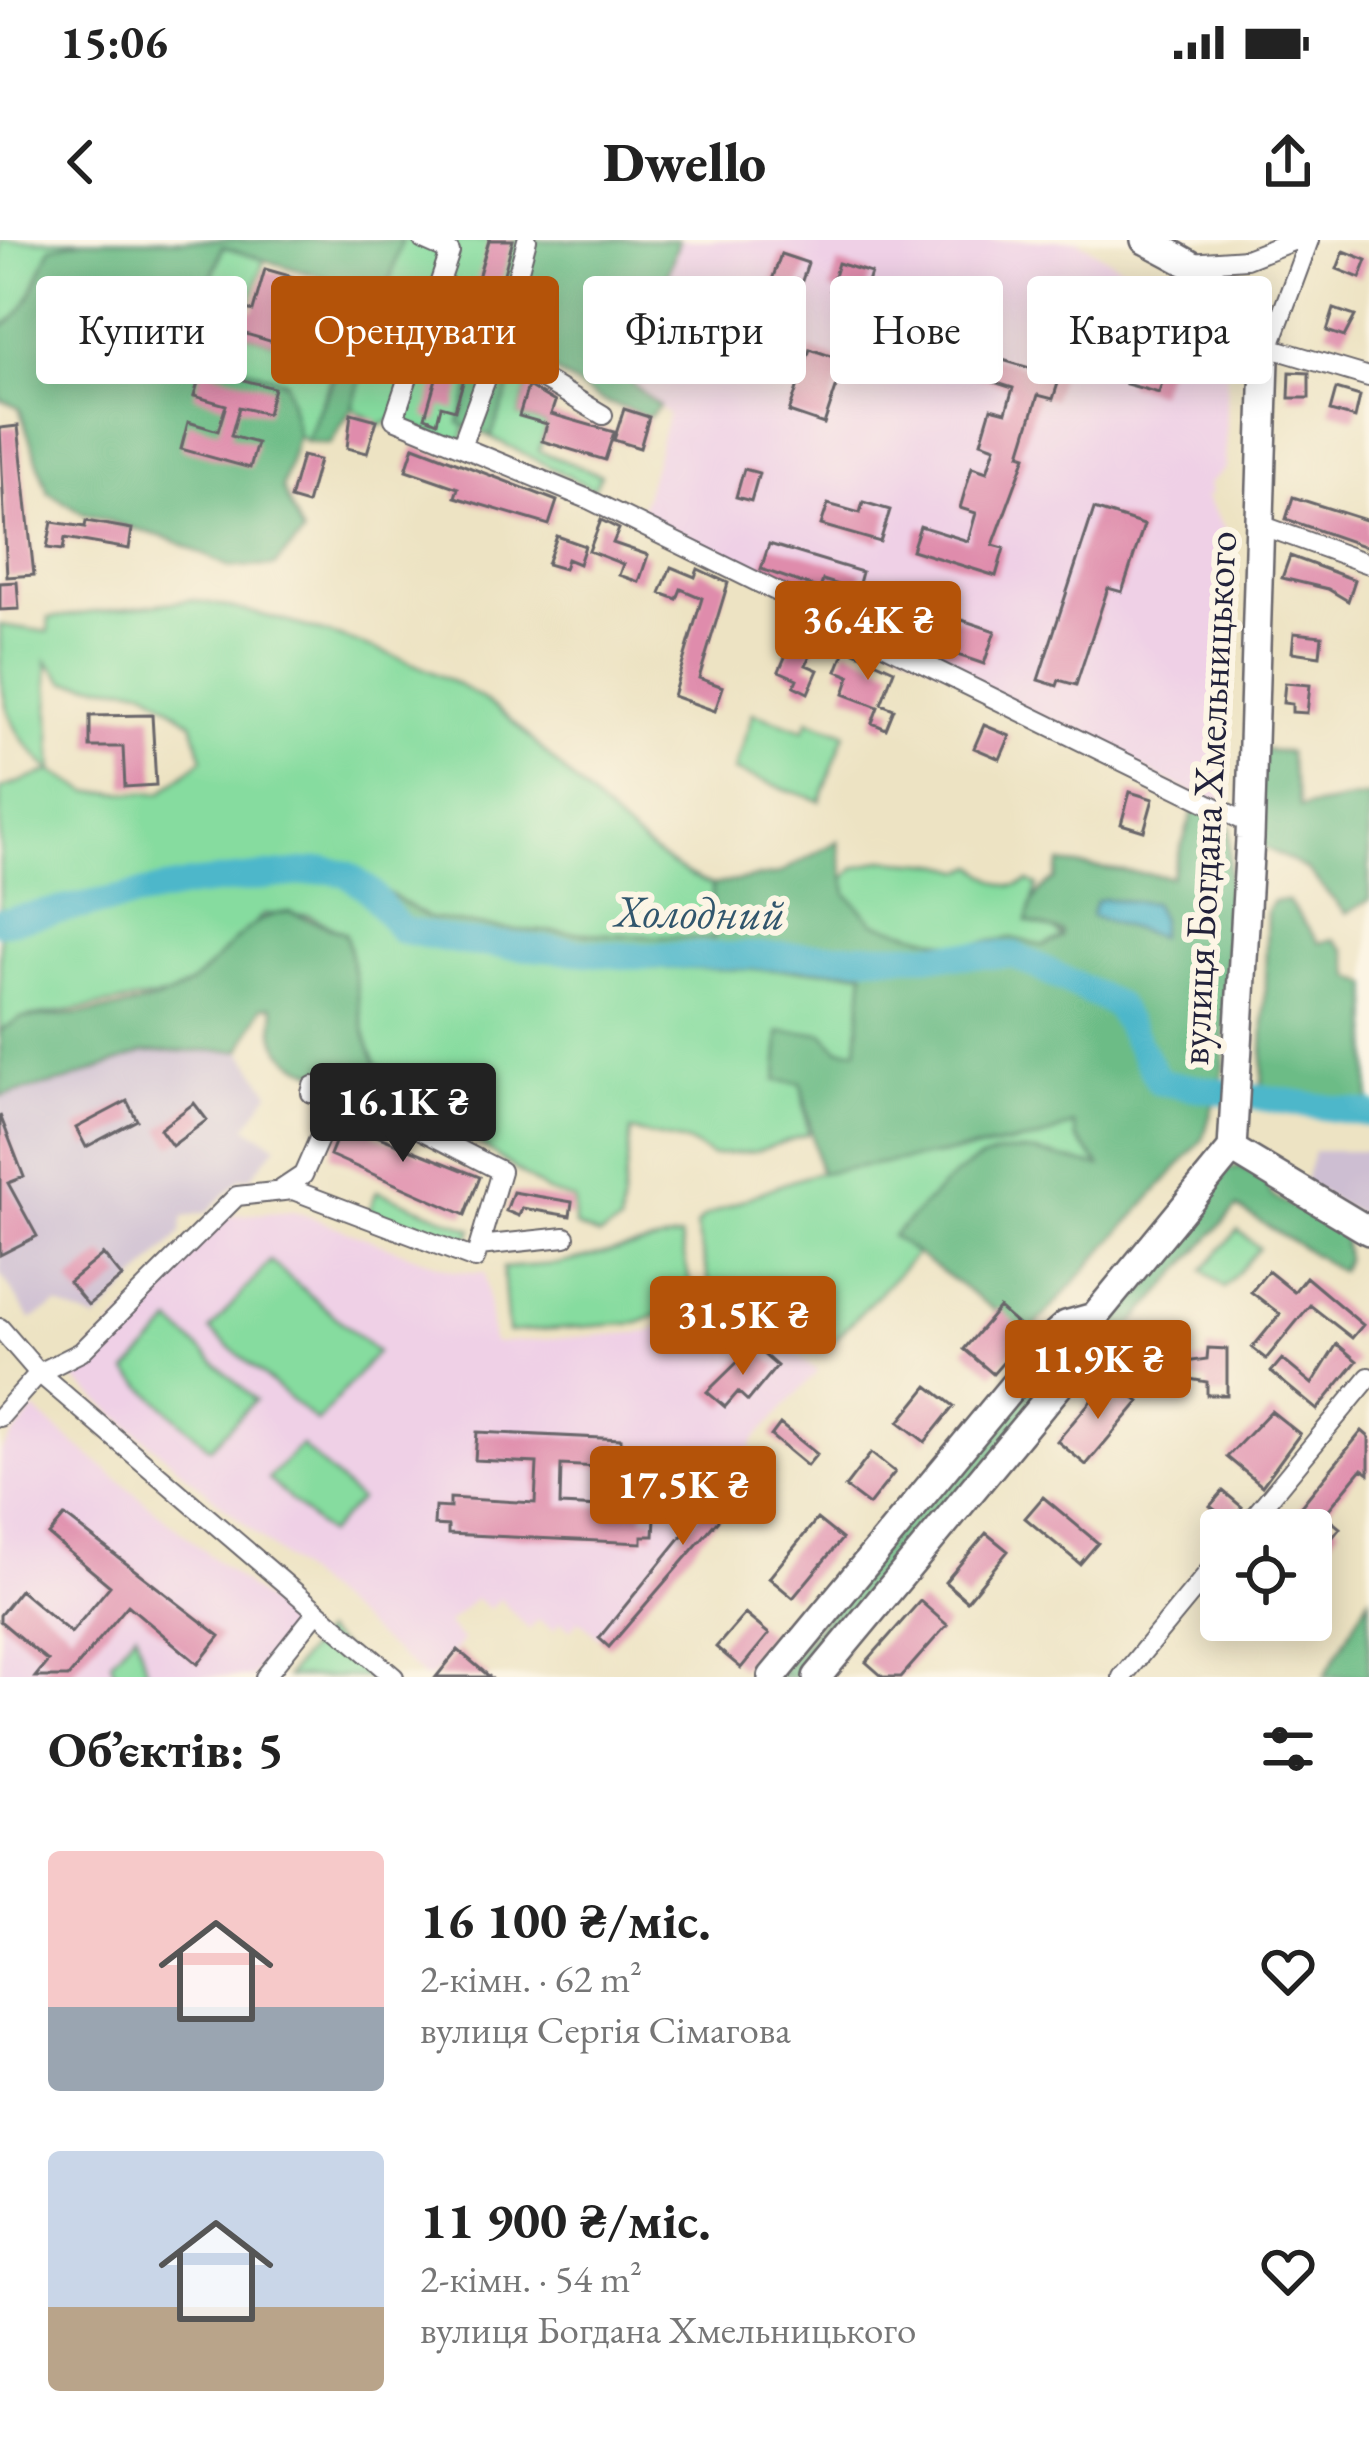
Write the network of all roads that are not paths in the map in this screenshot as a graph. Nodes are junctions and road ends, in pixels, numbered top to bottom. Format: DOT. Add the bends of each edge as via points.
graph roads {
  1 [pos="423,240"];
  2 [pos="527,240"];
  3 [pos="1145,240"];
  4 [pos="1295,240"];
  5 [pos="1309,240"];
  6 [pos="1189,263"];
  7 [pos="517,276"];
  8 [pos="1206,276"];
  9 [pos="1272,337"];
  10 [pos="1272,354"];
  11 [pos="1369,377"];
  12 [pos="484,384"];
  13 [pos="551,384"];
  14 [pos="1265,384"];
  15 [pos="603,415"];
  16 [pos="462,444"];
  17 [pos="1261,525"];
  18 [pos="1369,564"];
  19 [pos="1250,824"];
  20 [pos="1232,1149"];
  21 [pos="279,1191"];
  22 [pos="1369,1232"];
  23 [pos="565,1237"];
  24 [pos="473,1251"];
  25 [pos="1094,1317"];
  26 [pos="0,1328"];
  27 [pos="39,1373"];
  28 [pos="1369,1377"];
  29 [pos="0,1417"];
  30 [pos="1260,1509"];
  31 [pos="1200,1582"];
  32 [pos="316,1613"];
  33 [pos="265,1677"];
  34 [pos="394,1677"];
  35 [pos="772,1677"];
  36 [pos="817,1677"];
  37 [pos="1122,1677"];
  1 -- 16 [label="street" via="450,252 394,419"];
  2 -- 7 [label="street"];
  3 -- 6 [label="main road"];
  4 -- 6 [label="street" via="1246,259"];
  5 -- 9 [label="street, вулиця Богдана Хмельницького"];
  6 -- 8 [label="main road"];
  10 -- 11 [label="street"];
  12 -- 16 [label="street"];
  13 -- 15 [label="street"];
  14 -- 17 [label="main road, вулиця Богдана Хмельницького"];
  16 -- 19 [label="street"];
  17 -- 18 [label="street"];
  17 -- 19 [label="main road, вулиця Богдана Хмельницького"];
  19 -- 20 [label="main road, вулиця Богдана Хмельницького"];
  20 -- 22 [label="main road"];
  20 -- 25 [label="main road"];
  21 -- 24 [label="street"];
  21 -- 24 [label="street" via="303,1175 323,1094 341,1088 501,1171"];
  21 -- 27 [label="street" via="237,1196 81,1352"];
  23 -- 24 [label="street"];
  25 -- 35 [label="main road" via="1057,1333"];
  25 -- 36 [label="main road" via="1085,1354"];
  26 -- 27 [label="street"];
  27 -- 29 [label="street"];
  27 -- 32 [label="street"];
  28 -- 30 [label="street"];
  31 -- 37 [label="street"];
  32 -- 33 [label="street"];
  32 -- 34 [label="street"];
}
